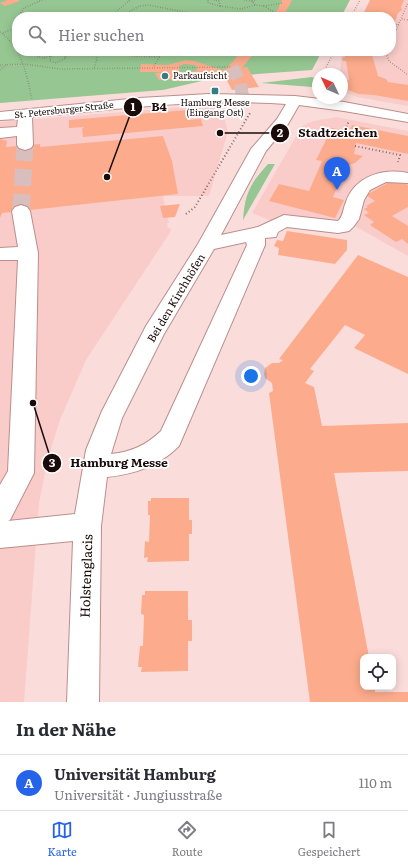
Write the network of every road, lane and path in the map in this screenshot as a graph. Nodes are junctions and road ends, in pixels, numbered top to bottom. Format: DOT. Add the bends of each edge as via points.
graph roads {
  1 [pos="42,0"];
  2 [pos="130,0"];
  3 [pos="208,0"];
  4 [pos="214,0"];
  5 [pos="220,0"];
  6 [pos="244,0"];
  7 [pos="256,0"];
  8 [pos="360,0"];
  9 [pos="252,1"];
  10 [pos="283,3"];
  11 [pos="408,3"];
  12 [pos="255,5"];
  13 [pos="220,6"];
  14 [pos="264,6"];
  15 [pos="20,12"];
  16 [pos="116,12"];
  17 [pos="129,12"];
  18 [pos="181,12"];
  19 [pos="274,12"];
  20 [pos="354,12"];
  21 [pos="402,19"];
  22 [pos="408,20"];
  23 [pos="396,25"];
  24 [pos="399,25"];
  25 [pos="12,29"];
  26 [pos="396,31"];
  27 [pos="0,32"];
  28 [pos="3,33"];
  29 [pos="12,45"];
  30 [pos="19,56"];
  31 [pos="36,56"];
  32 [pos="51,56"];
  33 [pos="51,56"];
  34 [pos="64,56"];
  35 [pos="96,56"];
  36 [pos="130,56"];
  37 [pos="332,56"];
  38 [pos="388,56"];
  39 [pos="160,57"];
  40 [pos="6,64"];
  41 [pos="24,64"];
  42 [pos="0,65"];
  43 [pos="154,66"];
  44 [pos="232,67"];
  45 [pos="94,68"];
  46 [pos="326,68"];
  47 [pos="0,70"];
  48 [pos="408,71"];
  49 [pos="404,73"];
  50 [pos="408,74"];
  51 [pos="295,100"];
  52 [pos="252,109"];
  53 [pos="272,109"];
  54 [pos="28,114"];
  55 [pos="0,116"];
  56 [pos="350,118"];
  57 [pos="408,118"];
  58 [pos="345,130"];
  59 [pos="0,134"];
  60 [pos="355,146"];
  61 [pos="259,148"];
  62 [pos="401,177"];
  63 [pos="21,211"];
  64 [pos="186,214"];
  65 [pos="259,232"];
  66 [pos="285,236"];
  67 [pos="207,244"];
  68 [pos="28,253"];
  69 [pos="0,254"];
  70 [pos="98,458"];
  71 [pos="0,511"];
  72 [pos="87,526"];
  73 [pos="0,535"];
  74 [pos="83,702"];
  1 -- 15 [label="path" via="28,4"];
  2 -- 16 [label="path"];
  3 -- 13 [label="path" via="208,3"];
  4 -- 5 [label="path"];
  5 -- 13 [label="path"];
  6 -- 9 [label="path"];
  7 -- 9 [label="path"];
  8 -- 20 [label="path"];
  9 -- 12 [label="path"];
  10 -- 14 [label="path"];
  11 -- 21 [label="path"];
  12 -- 13 [label="path" via="241,9"];
  12 -- 14 [label="path"];
  14 -- 19 [label="path"];
  17 -- 18 [label="path" via="139,6 148,5"];
  21 -- 22 [label="path"];
  21 -- 24 [label="path"];
  23 -- 24 [label="path"];
  24 -- 26 [label="path"];
  25 -- 28 [label="path"];
  27 -- 28 [label="path"];
  28 -- 29 [label="path"];
  30 -- 41 [label="path"];
  31 -- 32 [label="path"];
  33 -- 34 [label="path" via="50,61 56,63 65,59"];
  35 -- 45 [label="path"];
  36 -- 39 [label="path"];
  37 -- 46 [label="path"];
  38 -- 49 [label="path" via="389,61"];
  39 -- 43 [label="path"];
  40 -- 41 [label="path"];
  40 -- 42 [label="path"];
  40 -- 47 [label="path"];
  41 -- 45 [label="path" via="60,69"];
  41 -- 54 [label="path" via="32,101"];
  43 -- 44 [label="path"];
  43 -- 45 [label="path"];
  48 -- 49 [label="path"];
  49 -- 50 [label="path"];
  51 -- 53 [label="street, St. Petersburger Straße"];
  51 -- 57 [label="street, St. Petersburger Straße"];
  51 -- 61 [label="street, Bei den Kirchhöfen" via="283,121"];
  52 -- 64 [label="path" via="195,207"];
  53 -- 54 [label="street, St. Petersburger Straße" via="217,98 181,99"];
  53 -- 61 [label="street, Bei den Kirchhöfen"];
  54 -- 55 [label="street, St. Petersburger Straße"];
  54 -- 59 [label="street" via="25,138"];
  56 -- 58 [label="path"];
  60 -- 62 [label="path" via="400,155"];
  61 -- 67 [label="street, Bei den Kirchhöfen"];
  62 -- 65 [label="street" via="380,177 366,185 356,199 348,222 342,227 284,221"];
  63 -- 68 [label="street"];
  65 -- 66 [label="street"];
  65 -- 67 [label="street"];
  65 -- 70 [label="street" via="256,244 170,438 152,454 135,461 120,465"];
  67 -- 70 [label="street, Bei den Kirchhöfen" via="154,332 125,387 110,418"];
  68 -- 69 [label="street"];
  68 -- 71 [label="street" via="21,473"];
  70 -- 72 [label="street, Holstenglacis"];
  72 -- 73 [label="street"];
  72 -- 74 [label="street, Holstenglacis"];
}
